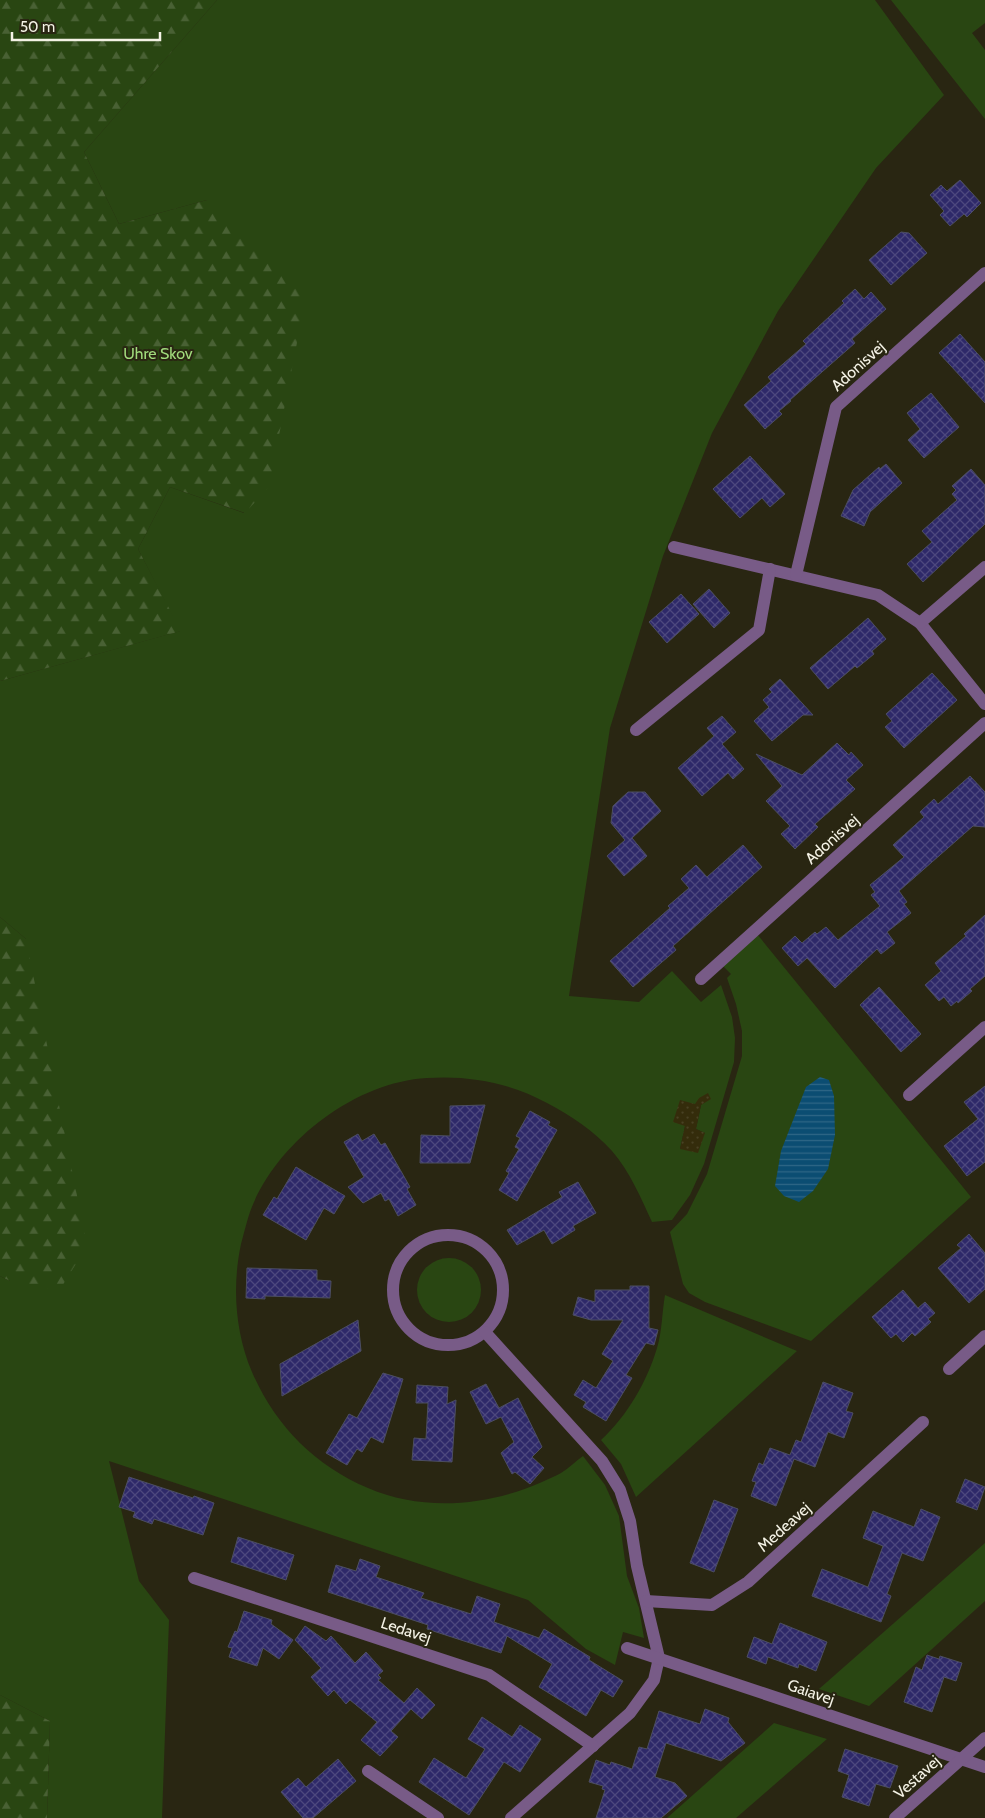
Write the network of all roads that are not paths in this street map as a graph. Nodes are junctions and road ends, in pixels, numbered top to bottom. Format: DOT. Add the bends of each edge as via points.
graph roads {
  1 [pos="985,273"];
  2 [pos="674,546"];
  3 [pos="985,567"];
  4 [pos="770,569"];
  5 [pos="796,575"];
  6 [pos="920,623"];
  7 [pos="985,704"];
  8 [pos="985,723"];
  9 [pos="636,730"];
  10 [pos="701,979"];
  11 [pos="985,1027"];
  12 [pos="909,1095"];
  13 [pos="485,1332"];
  14 [pos="985,1336"];
  15 [pos="949,1369"];
  16 [pos="922,1422"];
  17 [pos="194,1578"];
  18 [pos="646,1601"];
  19 [pos="627,1648"];
  20 [pos="659,1658"];
  21 [pos="985,1738"];
  22 [pos="593,1746"];
  23 [pos="960,1759"];
  24 [pos="985,1767"];
  25 [pos="368,1771"];
  26 [pos="438,1818"];
  27 [pos="511,1818"];
  28 [pos="895,1818"];
  1 -- 5 [label="street, Adonisvej" via="836,407"];
  2 -- 4 [label="street"];
  3 -- 6 [label="street"];
  4 -- 5 [label="street"];
  4 -- 9 [label="street" via="759,630"];
  5 -- 6 [label="street" via="878,595"];
  6 -- 7 [label="street"];
  8 -- 10 [label="street, Adonisvej"];
  11 -- 12 [label="street"];
  13 -- 13 [label="street" via="498,1316 504,1295 502,1274 489,1251 468,1237 442,1234 417,1242 399,1262 392,1287 397,1312 412,1333 436,1345 462,1344"];
  13 -- 18 [label="street" via="602,1461 620,1490 630,1521"];
  14 -- 15 [label="street"];
  16 -- 18 [label="street, Medeavej" via="748,1582 712,1605"];
  17 -- 22 [label="street, Ledavej" via="489,1675"];
  18 -- 20 [label="street"];
  19 -- 20 [label="street, Gaiavej"];
  20 -- 22 [label="street" via="654,1680 630,1713"];
  20 -- 23 [label="street, Gaiavej"];
  21 -- 23 [label="street, Vestavej"];
  22 -- 27 [label="street"];
  23 -- 24 [label="street, Gaiavej"];
  23 -- 28 [label="street, Vestavej"];
  25 -- 26 [label="street"];
}
